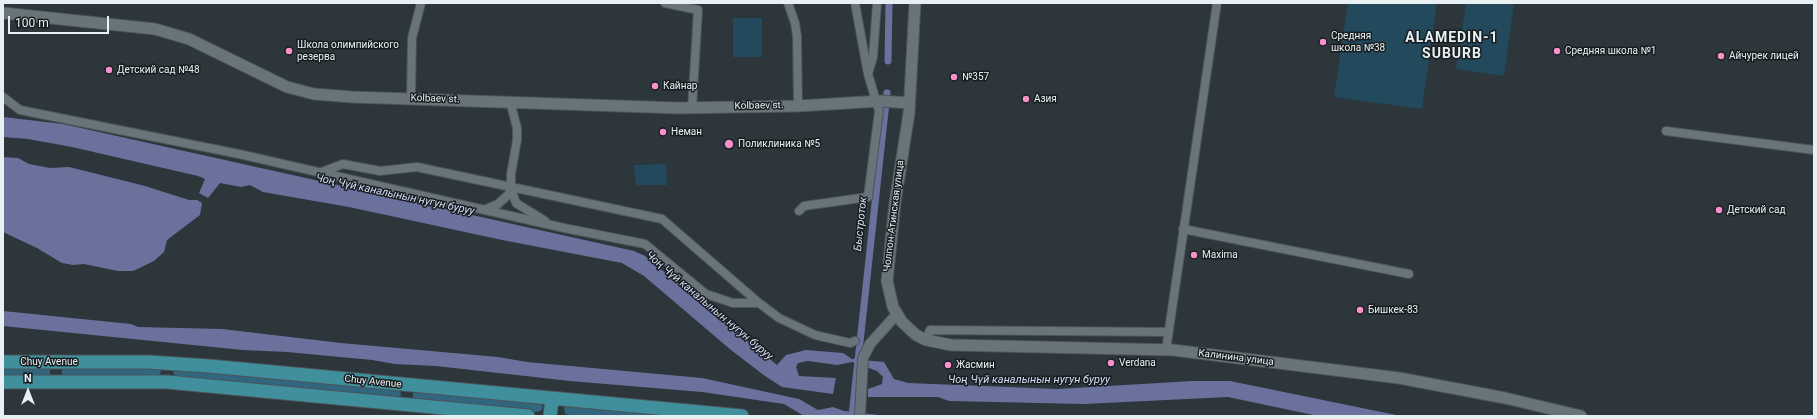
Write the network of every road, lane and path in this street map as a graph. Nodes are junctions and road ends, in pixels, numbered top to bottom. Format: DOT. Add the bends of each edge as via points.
graph roads {
  1 [pos="664,3"];
  2 [pos="788,3"];
  3 [pos="855,3"];
  4 [pos="877,3"];
  5 [pos="915,3"];
  6 [pos="1217,3"];
  7 [pos="418,4"];
  8 [pos="3,13"];
  9 [pos="868,74"];
  10 [pos="3,98"];
  11 [pos="411,98"];
  12 [pos="510,101"];
  13 [pos="878,101"];
  14 [pos="909,104"];
  15 [pos="798,106"];
  16 [pos="692,108"];
  17 [pos="1666,131"];
  18 [pos="1814,150"];
  19 [pos="319,174"];
  20 [pos="511,187"];
  21 [pos="484,210"];
  22 [pos="799,211"];
  23 [pos="551,225"];
  24 [pos="1183,229"];
  25 [pos="1409,274"];
  26 [pos="760,303"];
  27 [pos="897,314"];
  28 [pos="1168,332"];
  29 [pos="926,340"];
  30 [pos="855,341"];
  31 [pos="1166,350"];
  32 [pos="3,362"];
  33 [pos="55,362"];
  34 [pos="168,364"];
  35 [pos="3,382"];
  36 [pos="55,382"];
  37 [pos="167,382"];
  38 [pos="407,386"];
  39 [pos="552,399"];
  40 [pos="406,404"];
  41 [pos="528,416"];
  42 [pos="550,416"];
  43 [pos="735,416"];
  44 [pos="860,416"];
  45 [pos="1581,416"];
  1 -- 16 [label="street" via="698,10"];
  2 -- 15 [label="street" via="797,36"];
  3 -- 9 [label="street"];
  4 -- 9 [label="street" via="873,56"];
  5 -- 14 [label="main road, Чолпон-Атинская улица"];
  6 -- 24 [label="street"];
  7 -- 11 [label="street" via="412,38"];
  8 -- 11 [label="main road, Kolbaev st." via="155,29 189,39 287,87 314,94"];
  9 -- 13 [label="street"];
  10 -- 19 [label="street" via="20,110 239,154"];
  11 -- 12 [label="main road, Kolbaev st."];
  12 -- 16 [label="main road, Kolbaev st."];
  12 -- 20 [label="street" via="517,128"];
  13 -- 14 [label="main road, Kolbaev st."];
  13 -- 15 [label="main road, Kolbaev st."];
  13 -- 22 [label="street" via="879,111 868,197 804,206"];
  14 -- 27 [label="main road, Чолпон-Атинская улица" via="887,270 888,292"];
  15 -- 16 [label="main road, Kolbaev st."];
  17 -- 18 [label="street"];
  19 -- 20 [label="street" via="343,164 380,171 417,167"];
  19 -- 21 [label="street"];
  20 -- 21 [label="street" via="509,194 498,204"];
  20 -- 23 [label="street" via="516,203"];
  20 -- 26 [label="street" via="662,219"];
  21 -- 23 [label="street"];
  23 -- 26 [label="street" via="645,244 706,294 734,303"];
  24 -- 25 [label="street"];
  24 -- 28 [label="street"];
  26 -- 30 [label="street" via="800,330 839,341"];
  27 -- 29 [label="main road, Калинина улица" via="909,330"];
  27 -- 44 [label="street" via="870,344 862,358"];
  28 -- 29 [label="street" via="930,330"];
  28 -- 31 [label="street"];
  29 -- 31 [label="main road, Калинина улица" via="951,345"];
  31 -- 45 [label="main road, Калинина улица" via="1399,378 1505,398"];
  32 -- 33 [label="main road, Chuy Avenue"];
  33 -- 34 [label="main road, Chuy Avenue"];
  33 -- 36 [label="main road"];
  34 -- 37 [label="main road"];
  34 -- 38 [label="main road, Chuy Avenue"];
  35 -- 36 [label="main road, Chuy Avenue"];
  36 -- 37 [label="main road, Chuy Avenue"];
  37 -- 40 [label="main road, Chuy Avenue"];
  38 -- 39 [label="main road, Chuy Avenue"];
  38 -- 40 [label="main road"];
  39 -- 42 [label="main road"];
  39 -- 43 [label="main road, Chuy Avenue"];
  40 -- 41 [label="main road, Chuy Avenue"];
}
